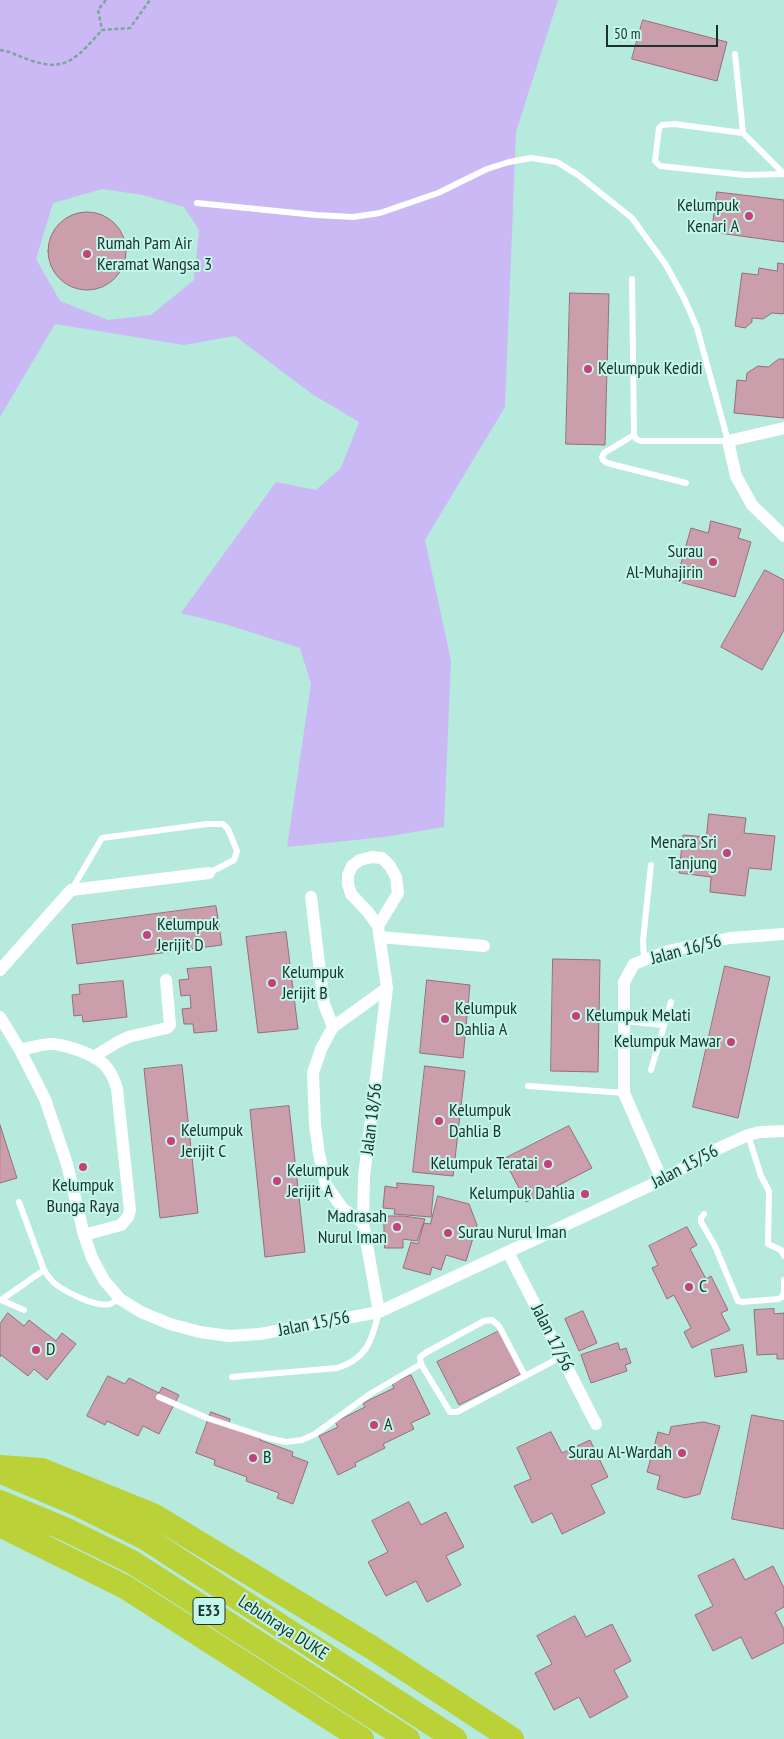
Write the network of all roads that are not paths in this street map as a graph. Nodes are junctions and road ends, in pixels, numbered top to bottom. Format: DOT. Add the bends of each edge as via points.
graph roads {
  1 [pos="735,54"];
  2 [pos="743,133"];
  3 [pos="784,174"];
  4 [pos="197,202"];
  5 [pos="632,278"];
  6 [pos="784,428"];
  7 [pos="634,435"];
  8 [pos="728,441"];
  9 [pos="686,483"];
  10 [pos="784,536"];
  11 [pos="651,865"];
  12 [pos="209,873"];
  13 [pos="71,890"];
  14 [pos="310,897"];
  15 [pos="379,932"];
  16 [pos="784,934"];
  17 [pos="484,946"];
  18 [pos="644,960"];
  19 [pos="0,970"];
  20 [pos="166,980"];
  21 [pos="387,988"];
  22 [pos="671,1002"];
  23 [pos="0,1017"];
  24 [pos="624,1021"];
  25 [pos="663,1025"];
  26 [pos="333,1027"];
  27 [pos="20,1050"];
  28 [pos="95,1056"];
  29 [pos="651,1070"];
  30 [pos="528,1086"];
  31 [pos="624,1093"];
  32 [pos="784,1131"];
  33 [pos="748,1135"];
  34 [pos="662,1180"];
  35 [pos="19,1202"];
  36 [pos="704,1214"];
  37 [pos="363,1223"];
  38 [pos="84,1236"];
  39 [pos="508,1252"];
  40 [pos="784,1256"];
  41 [pos="44,1270"];
  42 [pos="784,1280"];
  43 [pos="1,1298"];
  44 [pos="120,1299"];
  45 [pos="24,1310"];
  46 [pos="379,1312"];
  47 [pos="561,1357"];
  48 [pos="421,1364"];
  49 [pos="525,1376"];
  50 [pos="232,1377"];
  51 [pos="159,1397"];
  52 [pos="596,1424"];
  53 [pos="0,1467"];
  54 [pos="0,1471"];
  55 [pos="0,1502"];
  56 [pos="0,1525"];
  57 [pos="362,1739"];
  58 [pos="408,1739"];
  59 [pos="455,1739"];
  60 [pos="512,1739"];
  1 -- 2 [label="lane"];
  2 -- 3 [label="lane"];
  2 -- 3 [label="lane" via="662,125 658,128 655,161 660,166 745,175"];
  4 -- 8 [label="lane" via="316,215 380,213 438,194 487,169 509,162 531,158 557,162 632,218 666,265 697,328"];
  5 -- 7 [label="lane"];
  6 -- 8 [label="street"];
  7 -- 8 [label="lane" via="641,442"];
  7 -- 9 [label="lane" via="604,453 603,460"];
  8 -- 10 [label="street" via="736,476 752,505"];
  11 -- 18 [label="lane"];
  12 -- 13 [label="street"];
  12 -- 13 [label="lane" via="234,860 237,851 223,824 102,838"];
  13 -- 19 [label="street"];
  14 -- 26 [label="street" via="324,1004"];
  15 -- 15 [label="street" via="368,912 351,894 348,884 352,866 372,857 382,858 390,866 396,877 398,893"];
  15 -- 17 [label="street"];
  15 -- 21 [label="street, Jalan 18/56"];
  16 -- 18 [label="street, Jalan 16/56" via="730,938 668,951"];
  18 -- 24 [label="street, Jalan 16/56" via="634,964 624,982"];
  20 -- 28 [label="street" via="170,1025 128,1037"];
  21 -- 26 [label="street"];
  21 -- 37 [label="street, Jalan 18/56" via="364,1176"];
  22 -- 25 [label="lane"];
  23 -- 27 [label="street, Jalan 15/56"];
  24 -- 25 [label="lane"];
  24 -- 31 [label="street, Jalan 16/56"];
  25 -- 29 [label="lane"];
  26 -- 37 [label="street" via="313,1073 319,1154 326,1185 342,1208"];
  27 -- 28 [label="street" via="50,1044"];
  27 -- 38 [label="street, Jalan 15/56" via="45,1099 67,1164"];
  28 -- 38 [label="street" via="108,1067 117,1089 130,1210 121,1225"];
  30 -- 31 [label="lane"];
  31 -- 34 [label="street, Jalan 16/56"];
  32 -- 33 [label="street, Jalan 15/56"];
  33 -- 34 [label="street, Jalan 15/56"];
  33 -- 40 [label="lane" via="760,1176 769,1190 768,1244 781,1250"];
  34 -- 39 [label="street, Jalan 15/56"];
  35 -- 41 [label="lane"];
  36 -- 42 [label="lane" via="701,1222 738,1301 778,1299 784,1292"];
  37 -- 46 [label="street, Jalan 18/56"];
  38 -- 44 [label="street, Jalan 15/56" via="104,1280"];
  39 -- 46 [label="street, Jalan 15/56"];
  39 -- 47 [label="street, Jalan 17/56"];
  41 -- 43 [label="lane"];
  41 -- 44 [label="lane" via="56,1284 88,1302 109,1305"];
  43 -- 45 [label="lane"];
  44 -- 46 [label="street, Jalan 15/56" via="170,1324 229,1336 260,1334"];
  46 -- 50 [label="lane" via="368,1347 350,1365"];
  47 -- 49 [label="lane"];
  47 -- 52 [label="street, Jalan 17/56"];
  48 -- 49 [label="lane" via="450,1412 457,1412"];
  48 -- 49 [label="lane" via="420,1357 427,1352 492,1320 499,1326"];
  48 -- 51 [label="lane" via="302,1440 286,1442 268,1438 207,1418"];
  53 -- 60 [label="highway" via="42,1470 153,1515 371,1647"];
  54 -- 59 [label="highway, Lebuhraya DUKE / E33" via="144,1538"];
  55 -- 58 [label="highway, Lebuhraya DUKE / E33" via="132,1562"];
  56 -- 57 [label="highway" via="125,1586"];
}
